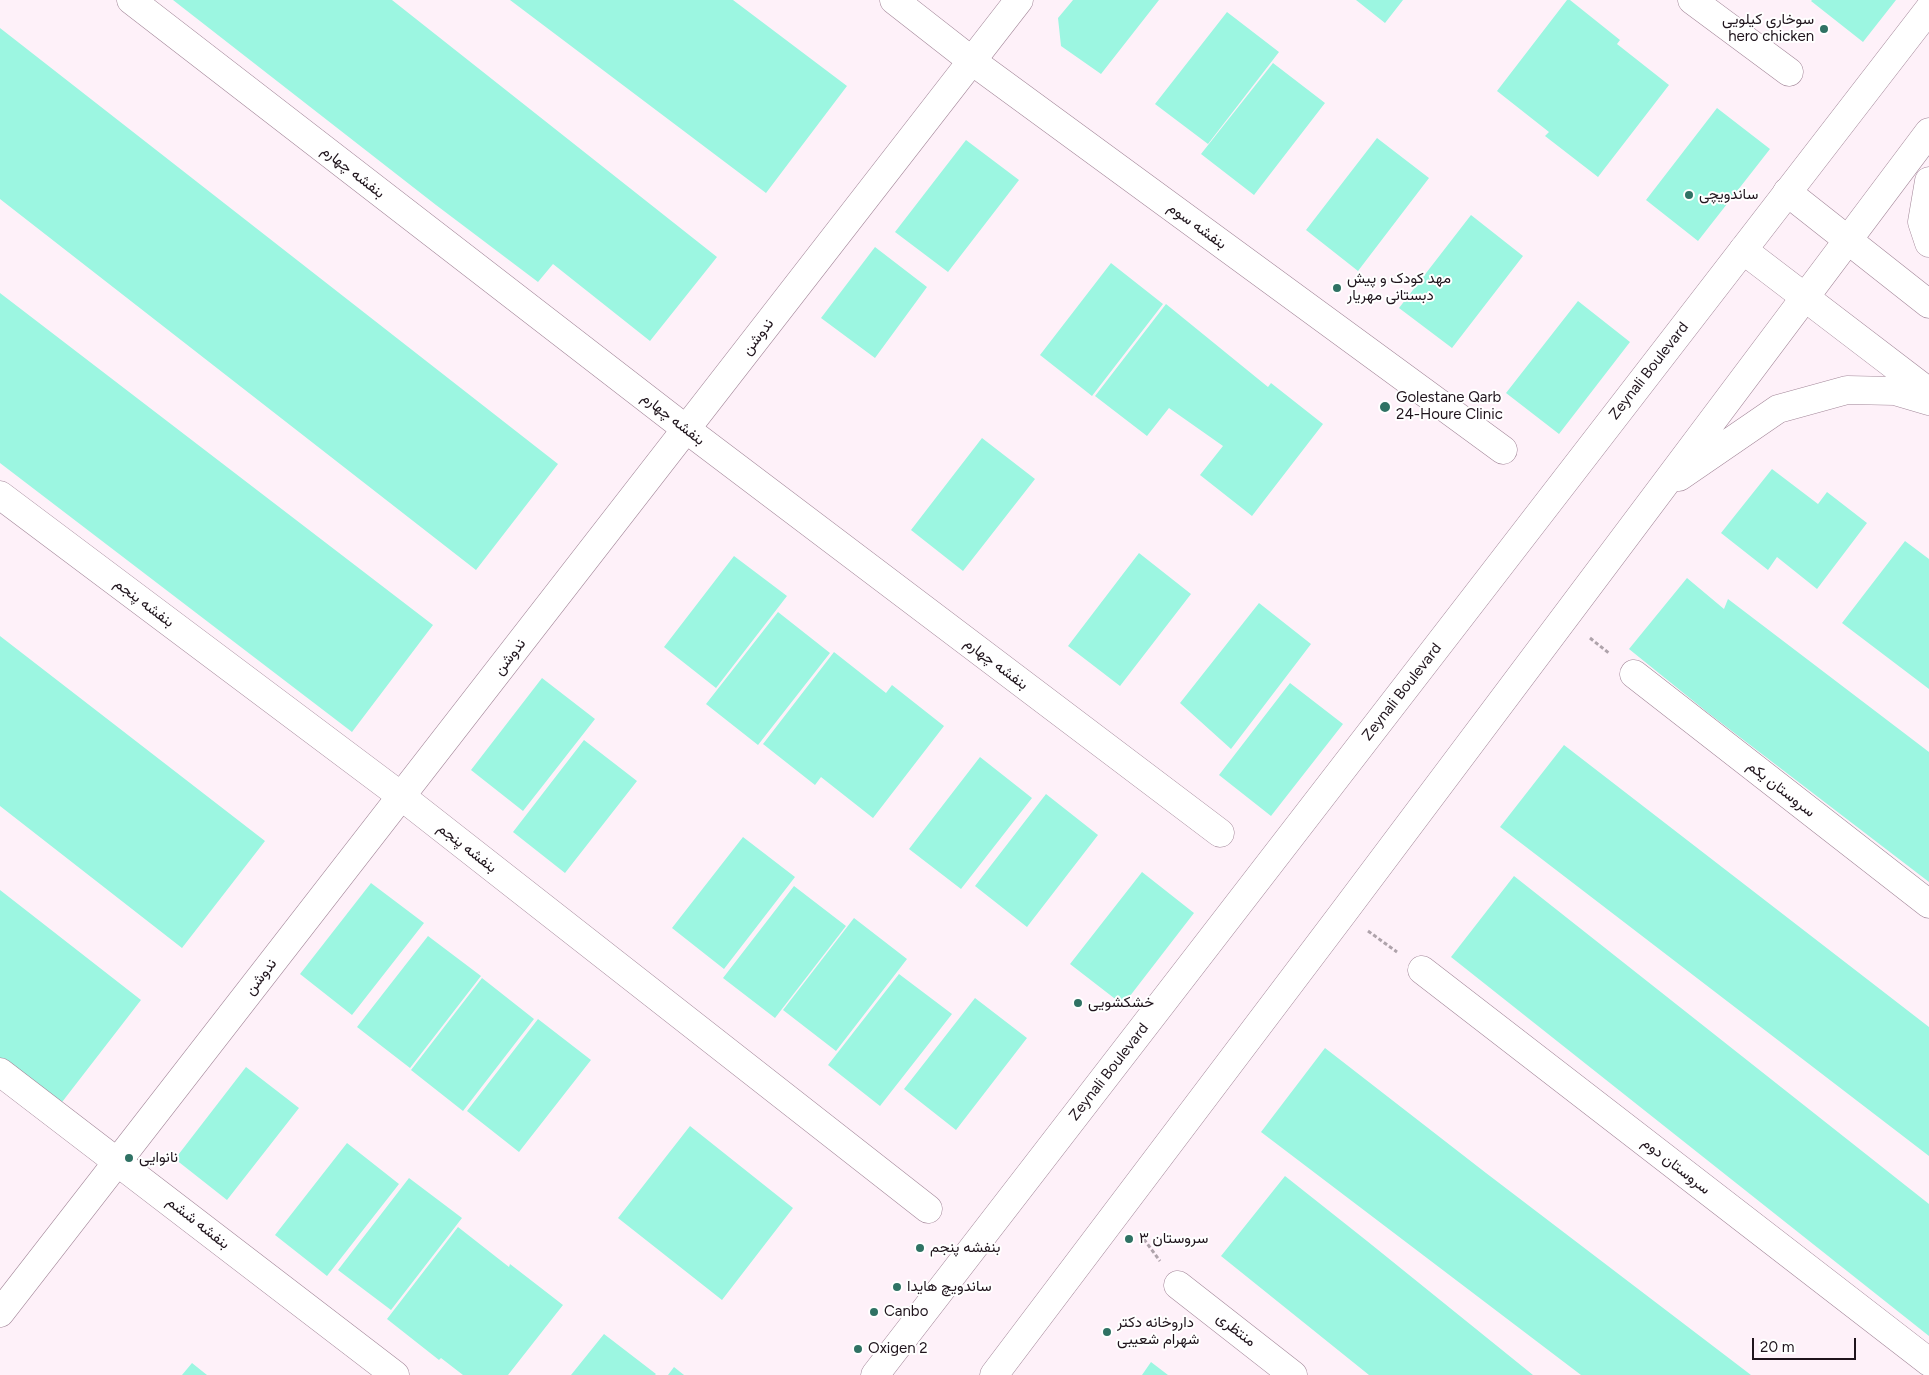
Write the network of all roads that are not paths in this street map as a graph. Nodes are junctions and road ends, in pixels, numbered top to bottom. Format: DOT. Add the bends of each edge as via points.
graph roads {
  1 [pos="131,0"];
  2 [pos="894,0"];
  3 [pos="1019,0"];
  4 [pos="1692,0"];
  5 [pos="1929,9"];
  6 [pos="972,61"];
  7 [pos="1789,72"];
  8 [pos="1929,132"];
  9 [pos="1929,181"];
  10 [pos="1787,192"];
  11 [pos="1847,240"];
  12 [pos="1929,243"];
  13 [pos="1743,250"];
  14 [pos="1806,298"];
  15 [pos="1929,304"];
  16 [pos="1929,392"];
  17 [pos="1929,401"];
  18 [pos="686,429"];
  19 [pos="1503,450"];
  20 [pos="1660,491"];
  21 [pos="0,495"];
  22 [pos="1634,674"];
  23 [pos="401,796"];
  24 [pos="1220,833"];
  25 [pos="1929,904"];
  26 [pos="1422,970"];
  27 [pos="0,1072"];
  28 [pos="118,1161"];
  29 [pos="928,1209"];
  30 [pos="1178,1285"];
  31 [pos="0,1313"];
  32 [pos="1929,1362"];
  33 [pos="395,1375"];
  34 [pos="875,1375"];
  35 [pos="994,1375"];
  36 [pos="1293,1375"];
  1 -- 18 [label="street, بنفشه چهارم"];
  2 -- 6 [label="street, بنفشه سوم"];
  3 -- 6 [label="street, ندوشن"];
  4 -- 7 [label="street"];
  5 -- 10 [label="street, Zeynali Boulevard"];
  6 -- 18 [label="street, ندوشن"];
  6 -- 19 [label="street, بنفشه سوم"];
  8 -- 11 [label="street"];
  9 -- 12 [label="street" via="1922,222"];
  10 -- 11 [label="street"];
  10 -- 13 [label="street, Zeynali Boulevard"];
  11 -- 14 [label="street"];
  11 -- 15 [label="street"];
  13 -- 14 [label="street"];
  13 -- 34 [label="street, Zeynali Boulevard"];
  14 -- 16 [label="street"];
  14 -- 20 [label="street"];
  17 -- 20 [label="street" via="1895,391 1847,390 1778,409"];
  18 -- 23 [label="street, ندوشن"];
  18 -- 24 [label="street, بنفشه چهارم"];
  20 -- 35 [label="street"];
  21 -- 23 [label="street, بنفشه پنجم"];
  22 -- 25 [label="street, سروستان یکم"];
  23 -- 28 [label="street, ندوشن"];
  23 -- 29 [label="street, بنفشه پنجم"];
  26 -- 32 [label="street, سروستان دوم"];
  27 -- 28 [label="street, بنفشه ششم"];
  28 -- 31 [label="street, ندوشن"];
  28 -- 33 [label="street, بنفشه ششم"];
  30 -- 36 [label="street, منتظری"];
}
